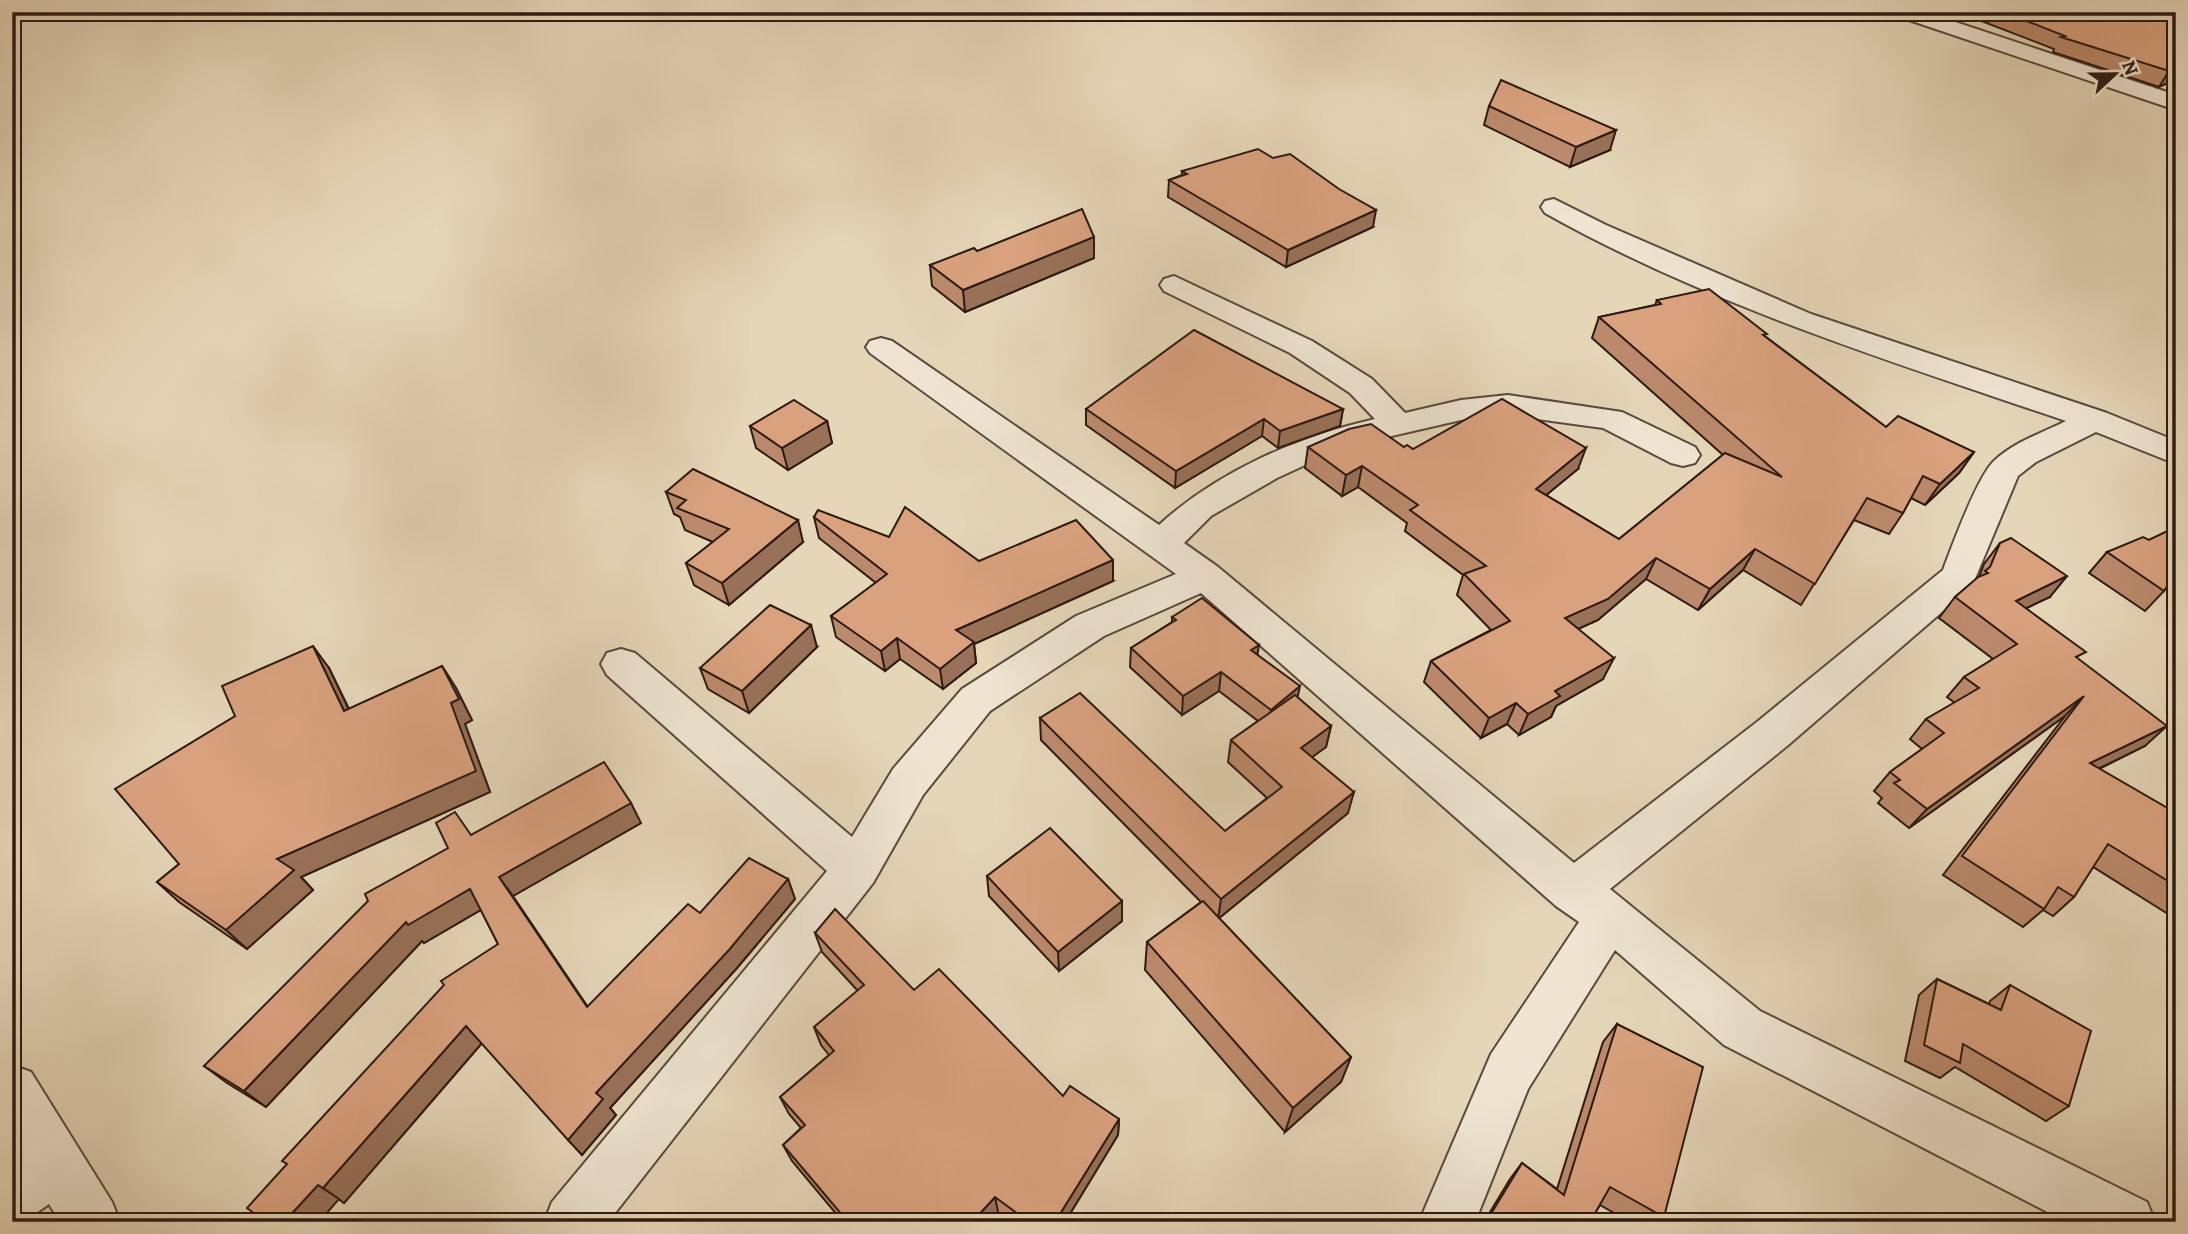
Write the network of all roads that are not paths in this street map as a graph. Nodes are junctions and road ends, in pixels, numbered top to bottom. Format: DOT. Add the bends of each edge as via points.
graph roads {
  1 [pos="1916,16"];
  2 [pos="2176,103"];
  3 [pos="1554,208"];
  4 [pos="1174,285"];
  5 [pos="881,347"];
  6 [pos="2095,420"];
  7 [pos="1398,425"];
  8 [pos="2176,453"];
  9 [pos="1683,455"];
  10 [pos="1161,544"];
  11 [pos="1205,576"];
  12 [pos="621,664"];
  13 [pos="857,869"];
  14 [pos="1592,903"];
  15 [pos="12,1091"];
  16 [pos="56,1167"];
  17 [pos="12,1196"];
  18 [pos="92,1222"];
  19 [pos="572,1222"];
  20 [pos="1447,1222"];
  21 [pos="2127,1222"];
  1 -- 2 [label="street"];
  3 -- 6 [label="street" via="1801,320"];
  4 -- 7 [label="street" via="1301,346 1361,386"];
  5 -- 10 [label="street"];
  6 -- 8 [label="street"];
  6 -- 14 [label="street" via="2024,454 2004,470 1959,577 1772,734"];
  7 -- 9 [label="street" via="1508,405 1611,419"];
  7 -- 10 [label="street" via="1334,439 1265,470 1199,508"];
  10 -- 11 [label="street"];
  11 -- 13 [label="street" via="1090,626 976,700 908,782"];
  11 -- 14 [label="street"];
  12 -- 13 [label="street"];
  13 -- 19 [label="street"];
  14 -- 20 [label="street" via="1509,1072"];
  14 -- 21 [label="street" via="1742,1028"];
  15 -- 16 [label="street"];
  16 -- 17 [label="street"];
  16 -- 18 [label="street"];
}
